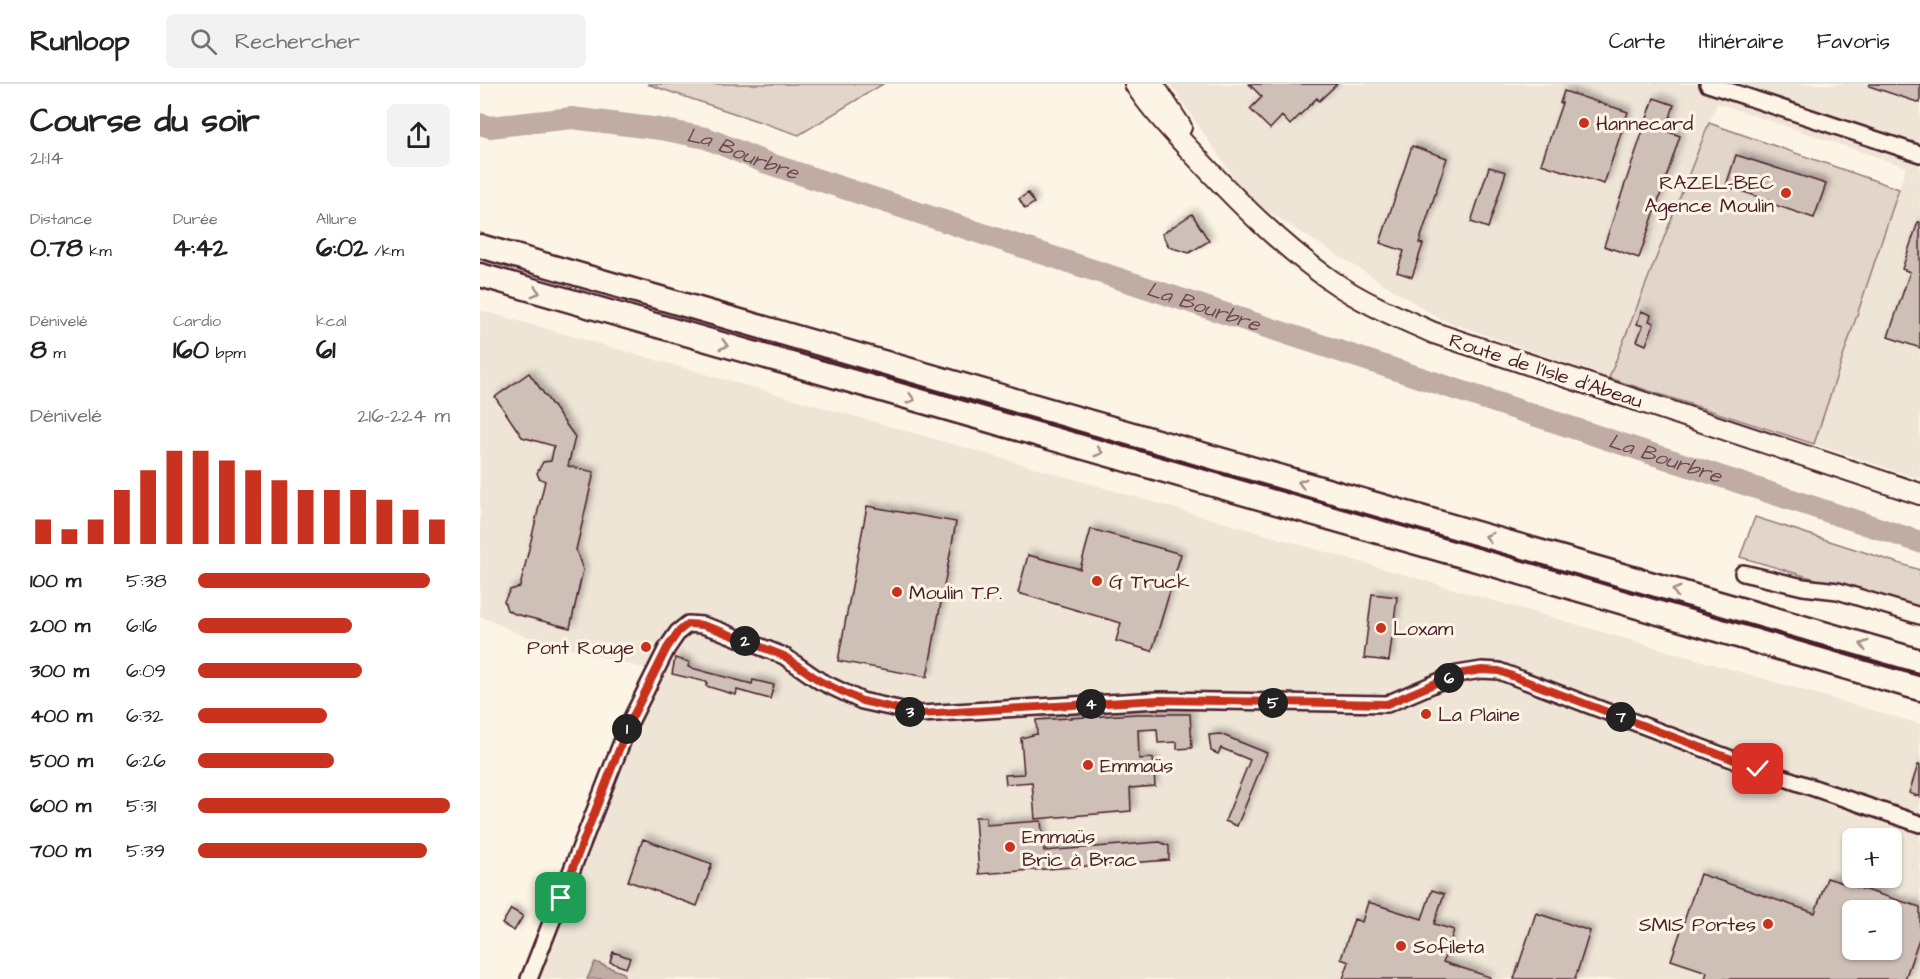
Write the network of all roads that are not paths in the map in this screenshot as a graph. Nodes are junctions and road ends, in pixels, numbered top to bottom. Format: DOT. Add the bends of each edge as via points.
graph roads {
  1 [pos="1135,84"];
  2 [pos="1153,84"];
  3 [pos="1708,84"];
  4 [pos="1920,154"];
  5 [pos="1212,175"];
  6 [pos="480,246"];
  7 [pos="480,275"];
  8 [pos="1920,494"];
  9 [pos="1743,573"];
  10 [pos="1920,616"];
  11 [pos="1920,661"];
  12 [pos="1920,689"];
  13 [pos="1920,824"];
  14 [pos="529,979"];
  1 -- 5 [label="main road, Route de l'Isle d'Abeau" via="1167,127"];
  2 -- 5 [label="main road, Route de l'Isle d'Abeau"];
  3 -- 4 [label="street"];
  5 -- 8 [label="main road, Route de l'Isle d'Abeau" via="1296,255 1334,283 1434,333"];
  11 -- 6 [label="highway, one-way"];
  7 -- 12 [label="highway, one-way"];
  9 -- 10 [label="street" via="1838,591"];
  13 -- 14 [label="street" via="1758,769 1499,671 1457,674 1387,704 1158,700 921,714 862,701 820,681 784,656 702,625 688,624 667,648 629,724"];
}
